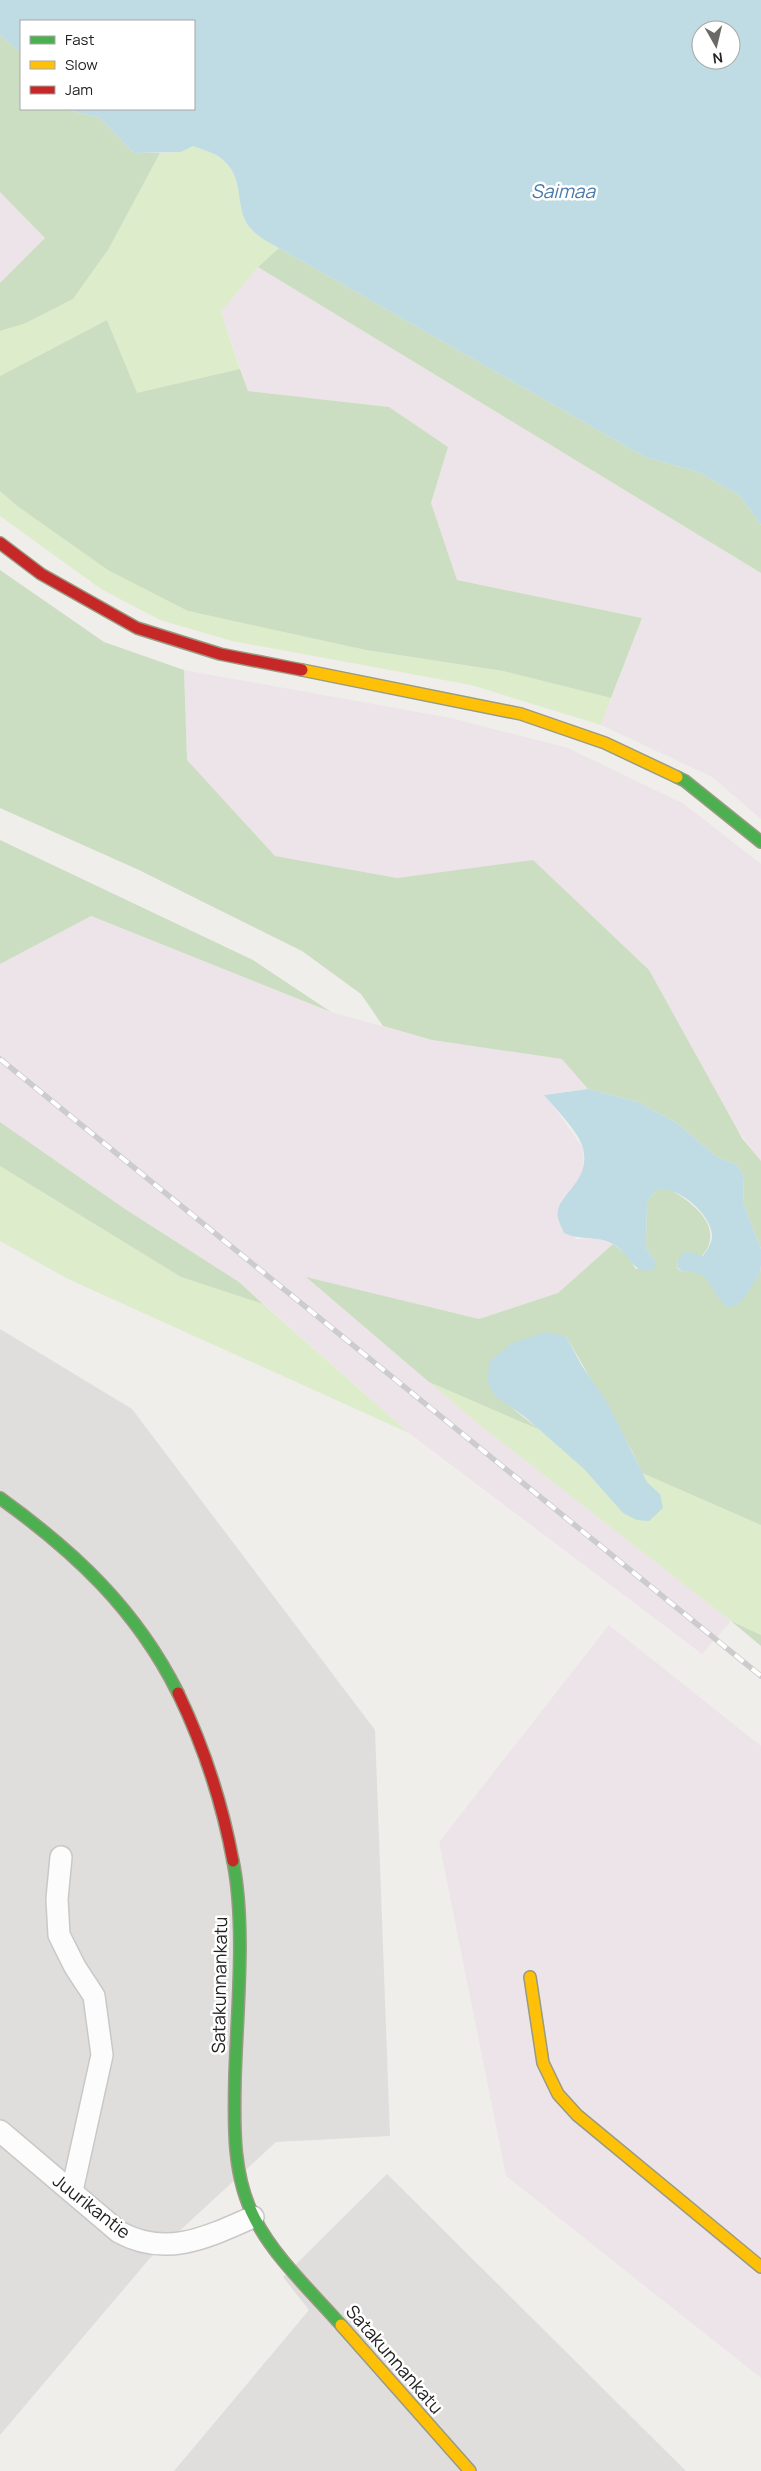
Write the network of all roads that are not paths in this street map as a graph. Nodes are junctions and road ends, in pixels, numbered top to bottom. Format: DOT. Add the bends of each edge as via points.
graph roads {
  1 [pos="0,543"];
  2 [pos="761,842"];
  3 [pos="0,1498"];
  4 [pos="61,1857"];
  5 [pos="530,1977"];
  6 [pos="0,2131"];
  7 [pos="72,2191"];
  8 [pos="253,2218"];
  9 [pos="761,2267"];
  10 [pos="470,2471"];
  1 -- 2 [label="street" via="41,574 137,628 220,654 521,714 605,743 685,781"];
  3 -- 8 [label="street, Satakunnankatu" via="36,1523 90,1572 130,1615 155,1653 203,1748 232,1854 238,1899 237,2155 244,2195"];
  4 -- 7 [label="street" via="57,1898 59,1935 94,1996 102,2055"];
  5 -- 9 [label="street" via="543,2062 558,2094 584,2121"];
  6 -- 7 [label="street, Juurikantie"];
  7 -- 8 [label="street, Juurikantie" via="119,2232 153,2245 210,2237"];
  8 -- 10 [label="street, Satakunnankatu" via="281,2256"];
}
